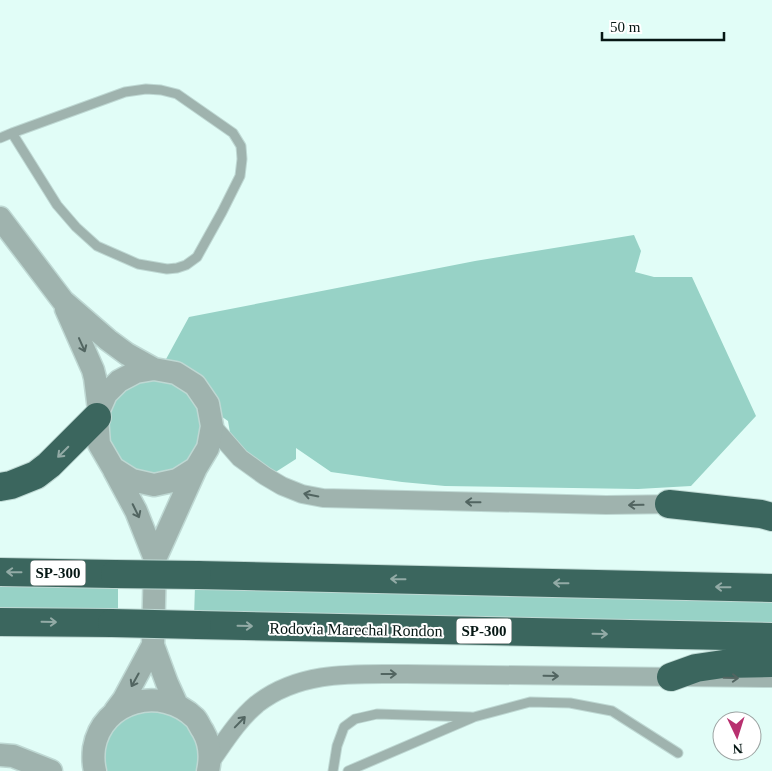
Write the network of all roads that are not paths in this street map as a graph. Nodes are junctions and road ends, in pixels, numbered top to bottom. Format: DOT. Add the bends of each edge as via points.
graph roads {
  1 [pos="12,133"];
  2 [pos="0,138"];
  3 [pos="0,218"];
  4 [pos="63,301"];
  5 [pos="154,369"];
  6 [pos="98,414"];
  7 [pos="212,426"];
  8 [pos="113,468"];
  9 [pos="196,468"];
  10 [pos="0,487"];
  11 [pos="669,504"];
  12 [pos="772,505"];
  13 [pos="772,517"];
  14 [pos="155,559"];
  15 [pos="0,572"];
  16 [pos="772,588"];
  17 [pos="0,622"];
  18 [pos="772,637"];
  19 [pos="153,645"];
  20 [pos="772,663"];
  21 [pos="671,677"];
  22 [pos="772,678"];
  23 [pos="178,705"];
  24 [pos="114,713"];
  25 [pos="474,717"];
  26 [pos="678,753"];
  27 [pos="0,755"];
  28 [pos="210,767"];
  29 [pos="51,771"];
  30 [pos="95,771"];
  31 [pos="333,771"];
  32 [pos="348,771"];
  1 -- 1 [label="lane" via="57,205 76,227 97,246 138,264 168,269 197,258 240,176 242,158 233,133 177,94 161,90 125,92"];
  1 -- 2 [label="lane"];
  3 -- 4 [label="street"];
  4 -- 5 [label="street" via="108,340"];
  4 -- 6 [label="street, one-way" via="93,370"];
  5 -- 6 [label="street" via="136,372 119,381 106,394"];
  5 -- 7 [label="street" via="176,373 195,385 208,404"];
  6 -- 8 [label="street" via="99,444"];
  6 -- 10 [label="highway, one-way" via="49,466 36,475"];
  7 -- 9 [label="street" via="208,448"];
  11 -- 7 [label="street, one-way" via="606,506 323,498 302,494 265,476 240,458"];
  8 -- 9 [label="street" via="132,480 154,485 177,480"];
  8 -- 14 [label="street, one-way" via="136,511"];
  9 -- 14 [label="street"];
  11 -- 12 [label="street"];
  11 -- 13 [label="highway"];
  14 -- 19 [label="street"];
  16 -- 15 [label="highway, SP-300, one-way, bridge"];
  17 -- 18 [label="highway, Rodovia Marechal Rondon / SP-300, one-way, bridge"];
  19 -- 23 [label="street"];
  19 -- 24 [label="street, one-way"];
  20 -- 21 [label="highway" via="723,664 696,668"];
  21 -- 22 [label="street, one-way"];
  28 -- 21 [label="street, one-way" via="234,728 257,704 287,687 327,676"];
  23 -- 24 [label="street" via="156,699 133,702"];
  23 -- 28 [label="street" via="196,719 208,738"];
  24 -- 30 [label="street" via="104,724 94,747"];
  25 -- 26 [label="lane" via="530,702 570,703 612,711"];
  25 -- 31 [label="lane" via="377,714 355,719 344,728 336,746"];
  25 -- 32 [label="lane"];
  27 -- 29 [label="street" via="13,756"];
}
